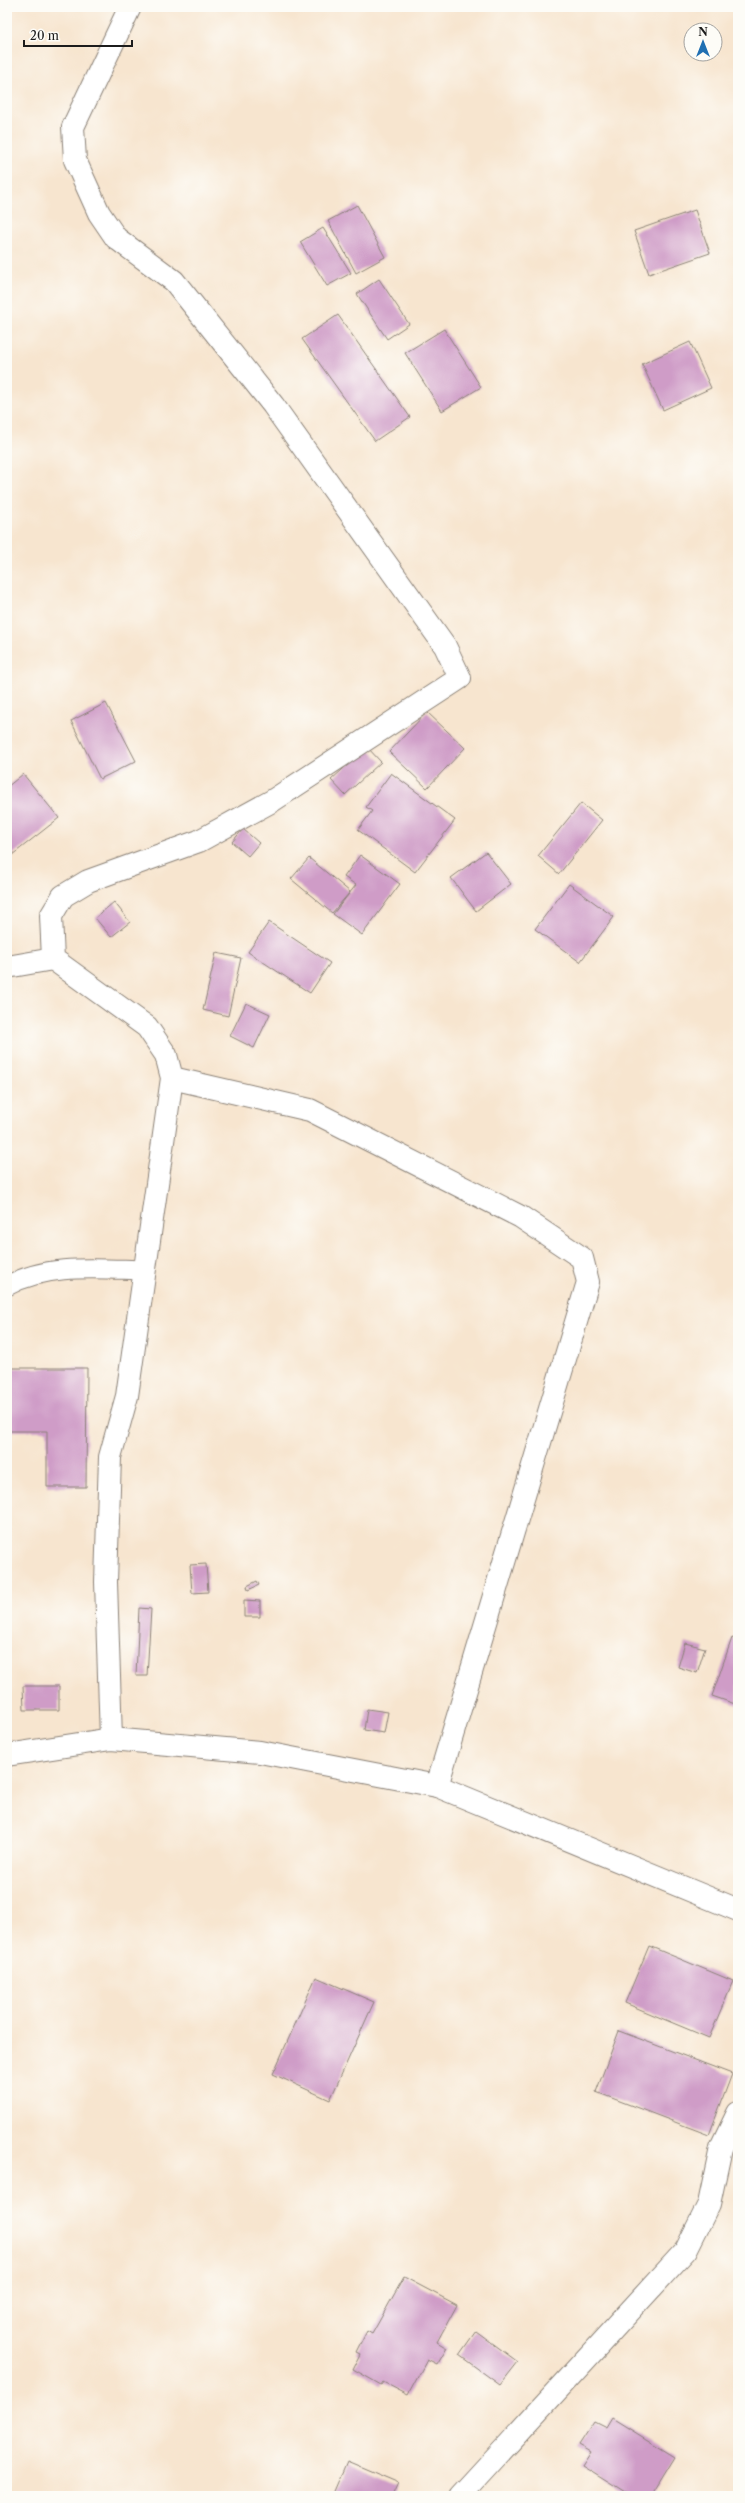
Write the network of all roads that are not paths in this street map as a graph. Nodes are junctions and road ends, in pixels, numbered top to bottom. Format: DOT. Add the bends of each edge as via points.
graph roads {
  1 [pos="130,7"];
  2 [pos="52,959"];
  3 [pos="7,967"];
  4 [pos="172,1078"];
  5 [pos="144,1270"];
  6 [pos="7,1286"];
  7 [pos="111,1739"];
  8 [pos="7,1755"];
  9 [pos="437,1786"];
  10 [pos="738,1910"];
  11 [pos="738,2113"];
  12 [pos="460,2496"];
  1 -- 2 [label="street" via="74,127 75,160 99,213 116,238 174,281 274,405 445,646 460,678 266,804 199,841 88,881 63,896 51,916"];
  2 -- 3 [label="street"];
  2 -- 4 [label="street" via="147,1027 166,1055"];
  4 -- 5 [label="street"];
  4 -- 9 [label="street" via="310,1110 521,1217 582,1258 588,1282"];
  5 -- 6 [label="lane" via="76,1268 23,1277"];
  5 -- 7 [label="street" via="127,1396 110,1457 106,1582"];
  7 -- 8 [label="street"];
  7 -- 9 [label="street" via="260,1752"];
  9 -- 10 [label="street"];
  11 -- 12 [label="street" via="721,2148 709,2204 686,2250"];
}
